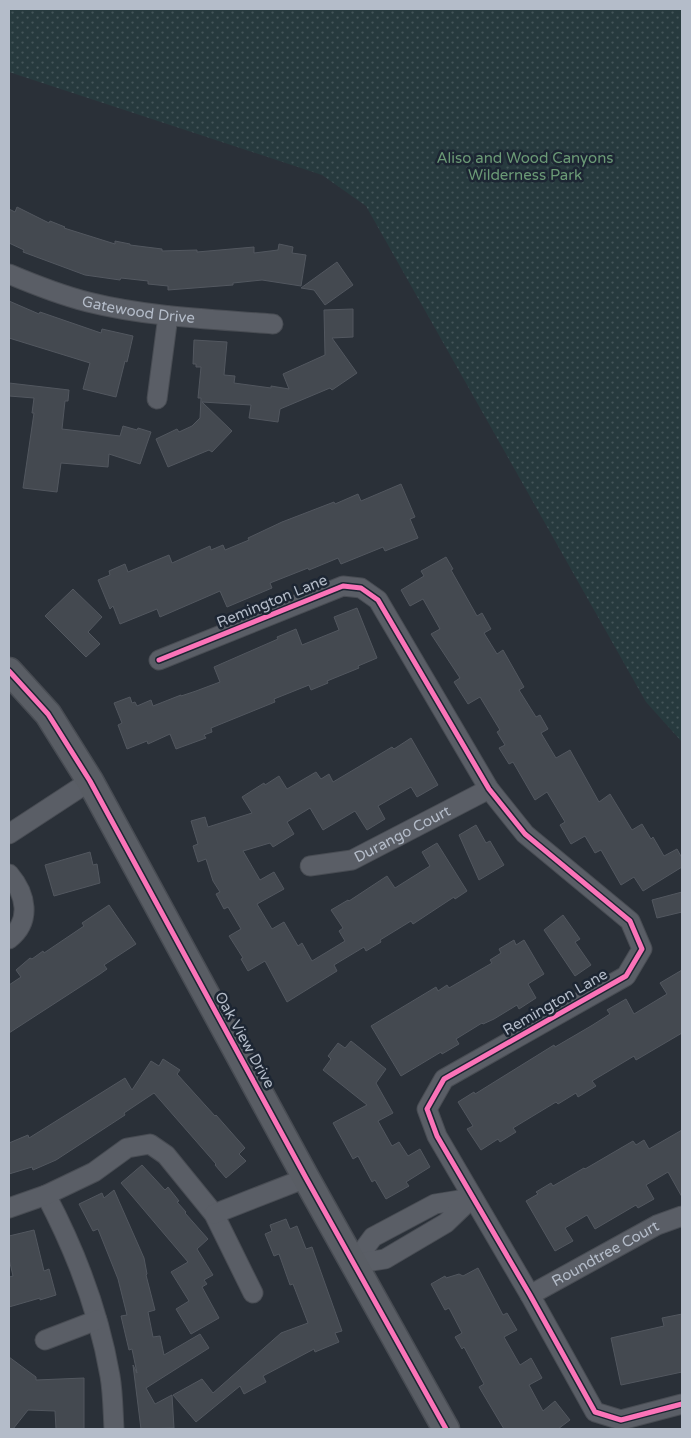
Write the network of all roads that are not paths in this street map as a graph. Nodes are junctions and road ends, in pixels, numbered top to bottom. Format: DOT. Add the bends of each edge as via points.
graph roads {
  1 [pos="9,274"];
  2 [pos="168,316"];
  3 [pos="273,324"];
  4 [pos="157,399"];
  5 [pos="159,660"];
  6 [pos="9,671"];
  7 [pos="90,781"];
  8 [pos="489,789"];
  9 [pos="9,834"];
  10 [pos="310,866"];
  11 [pos="9,874"];
  12 [pos="9,939"];
  13 [pos="306,1178"];
  14 [pos="46,1195"];
  15 [pos="472,1198"];
  16 [pos="9,1208"];
  17 [pos="214,1214"];
  18 [pos="416,1214"];
  19 [pos="682,1216"];
  20 [pos="427,1234"];
  21 [pos="353,1264"];
  22 [pos="253,1293"];
  23 [pos="530,1296"];
  24 [pos="97,1320"];
  25 [pos="45,1340"];
  26 [pos="682,1404"];
  27 [pos="114,1429"];
  28 [pos="446,1429"];
  1 -- 2 [label="street, Gatewood Drive" via="88,302"];
  2 -- 3 [label="street, Gatewood Drive"];
  2 -- 4 [label="street"];
  5 -- 8 [label="street, Remington Lane" via="343,586 361,588 378,600"];
  6 -- 7 [label="street, Oak View Drive" via="48,714"];
  7 -- 9 [label="street"];
  7 -- 13 [label="street, Oak View Drive"];
  8 -- 10 [label="street, Durango Court" via="352,860"];
  8 -- 15 [label="street, Remington Lane" via="525,834 630,921 642,949 626,976 444,1079 427,1109 437,1136"];
  11 -- 12 [label="street" via="25,903 24,921"];
  13 -- 17 [label="street"];
  13 -- 21 [label="street, Oak View Drive"];
  14 -- 16 [label="street"];
  14 -- 17 [label="street" via="94,1172 127,1148 150,1144 166,1155"];
  14 -- 24 [label="street" via="80,1267"];
  15 -- 18 [label="street" via="435,1204"];
  15 -- 20 [label="street" via="446,1224"];
  15 -- 23 [label="street, Remington Lane"];
  17 -- 22 [label="street"];
  18 -- 20 [label="street"];
  18 -- 21 [label="street" via="373,1237"];
  19 -- 23 [label="street, Roundtree Court" via="657,1225"];
  20 -- 21 [label="street" via="385,1259"];
  21 -- 28 [label="street, Oak View Drive"];
  23 -- 26 [label="street, Remington Lane" via="595,1412 621,1420"];
  24 -- 25 [label="street"];
  24 -- 27 [label="street" via="110,1377"];
}
